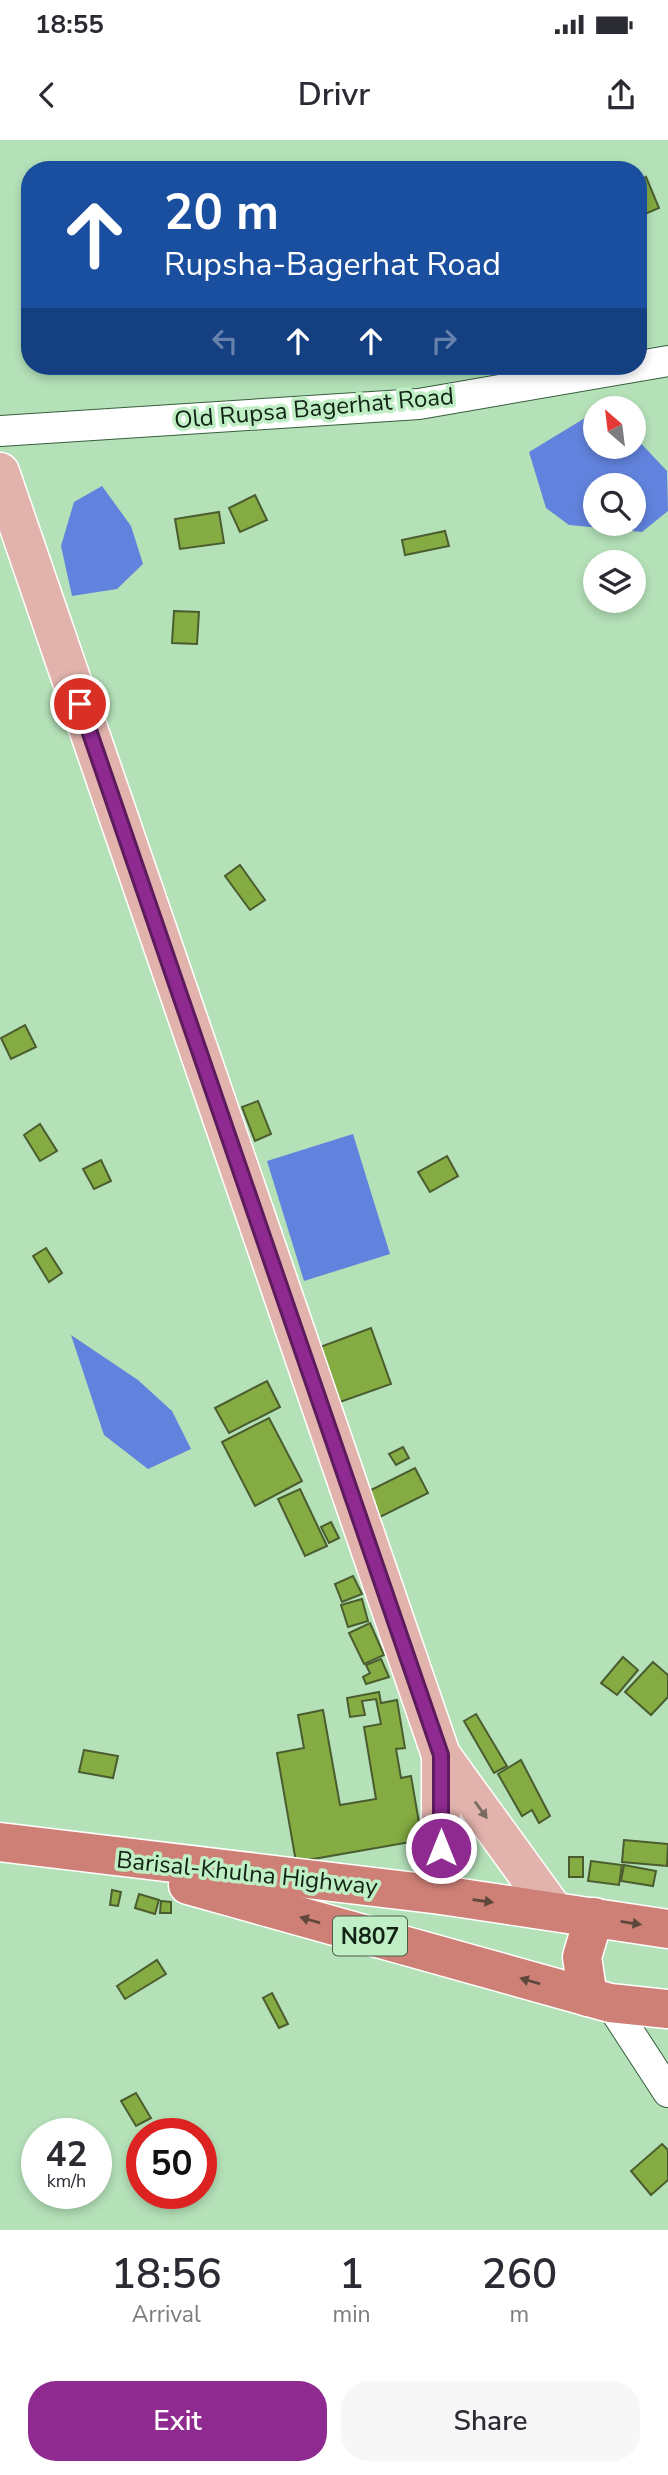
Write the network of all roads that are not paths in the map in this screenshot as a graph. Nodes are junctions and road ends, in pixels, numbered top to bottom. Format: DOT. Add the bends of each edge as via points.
graph roads {
  1 [pos="668,361"];
  2 [pos="647,365"];
  3 [pos="587,375"];
  4 [pos="0,431"];
  5 [pos="0,472"];
  6 [pos="441,1755"];
  7 [pos="0,1842"];
  8 [pos="75,1854"];
  9 [pos="441,1895"];
  10 [pos="554,1911"];
  11 [pos="594,1917"];
  12 [pos="668,1929"];
  13 [pos="599,2000"];
  14 [pos="668,2009"];
  15 [pos="668,2092"];
  1 -- 2 [label="street, Old Rupsa Bagerhat Road"];
  3 -- 4 [label="street, Old Rupsa Bagerhat Road" via="419,404"];
  5 -- 6 [label="main road"];
  6 -- 9 [label="main road"];
  6 -- 10 [label="main road, one-way"];
  7 -- 8 [label="highway, Barisal-Khulna Highway / N807"];
  8 -- 9 [label="highway, Barisal-Khulna Highway / N807"];
  13 -- 8 [label="highway, Barisal-Khulna Highway / N807, one-way"];
  9 -- 10 [label="highway, Barisal-Khulna Highway / N807, one-way"];
  10 -- 11 [label="highway, Barisal-Khulna Highway / N807"];
  11 -- 12 [label="highway, Barisal-Khulna Highway / N807, one-way"];
  11 -- 13 [label="highway" via="582,1957"];
  13 -- 14 [label="highway, Barisal-Khulna Highway / N807"];
  13 -- 15 [label="street"];
}
